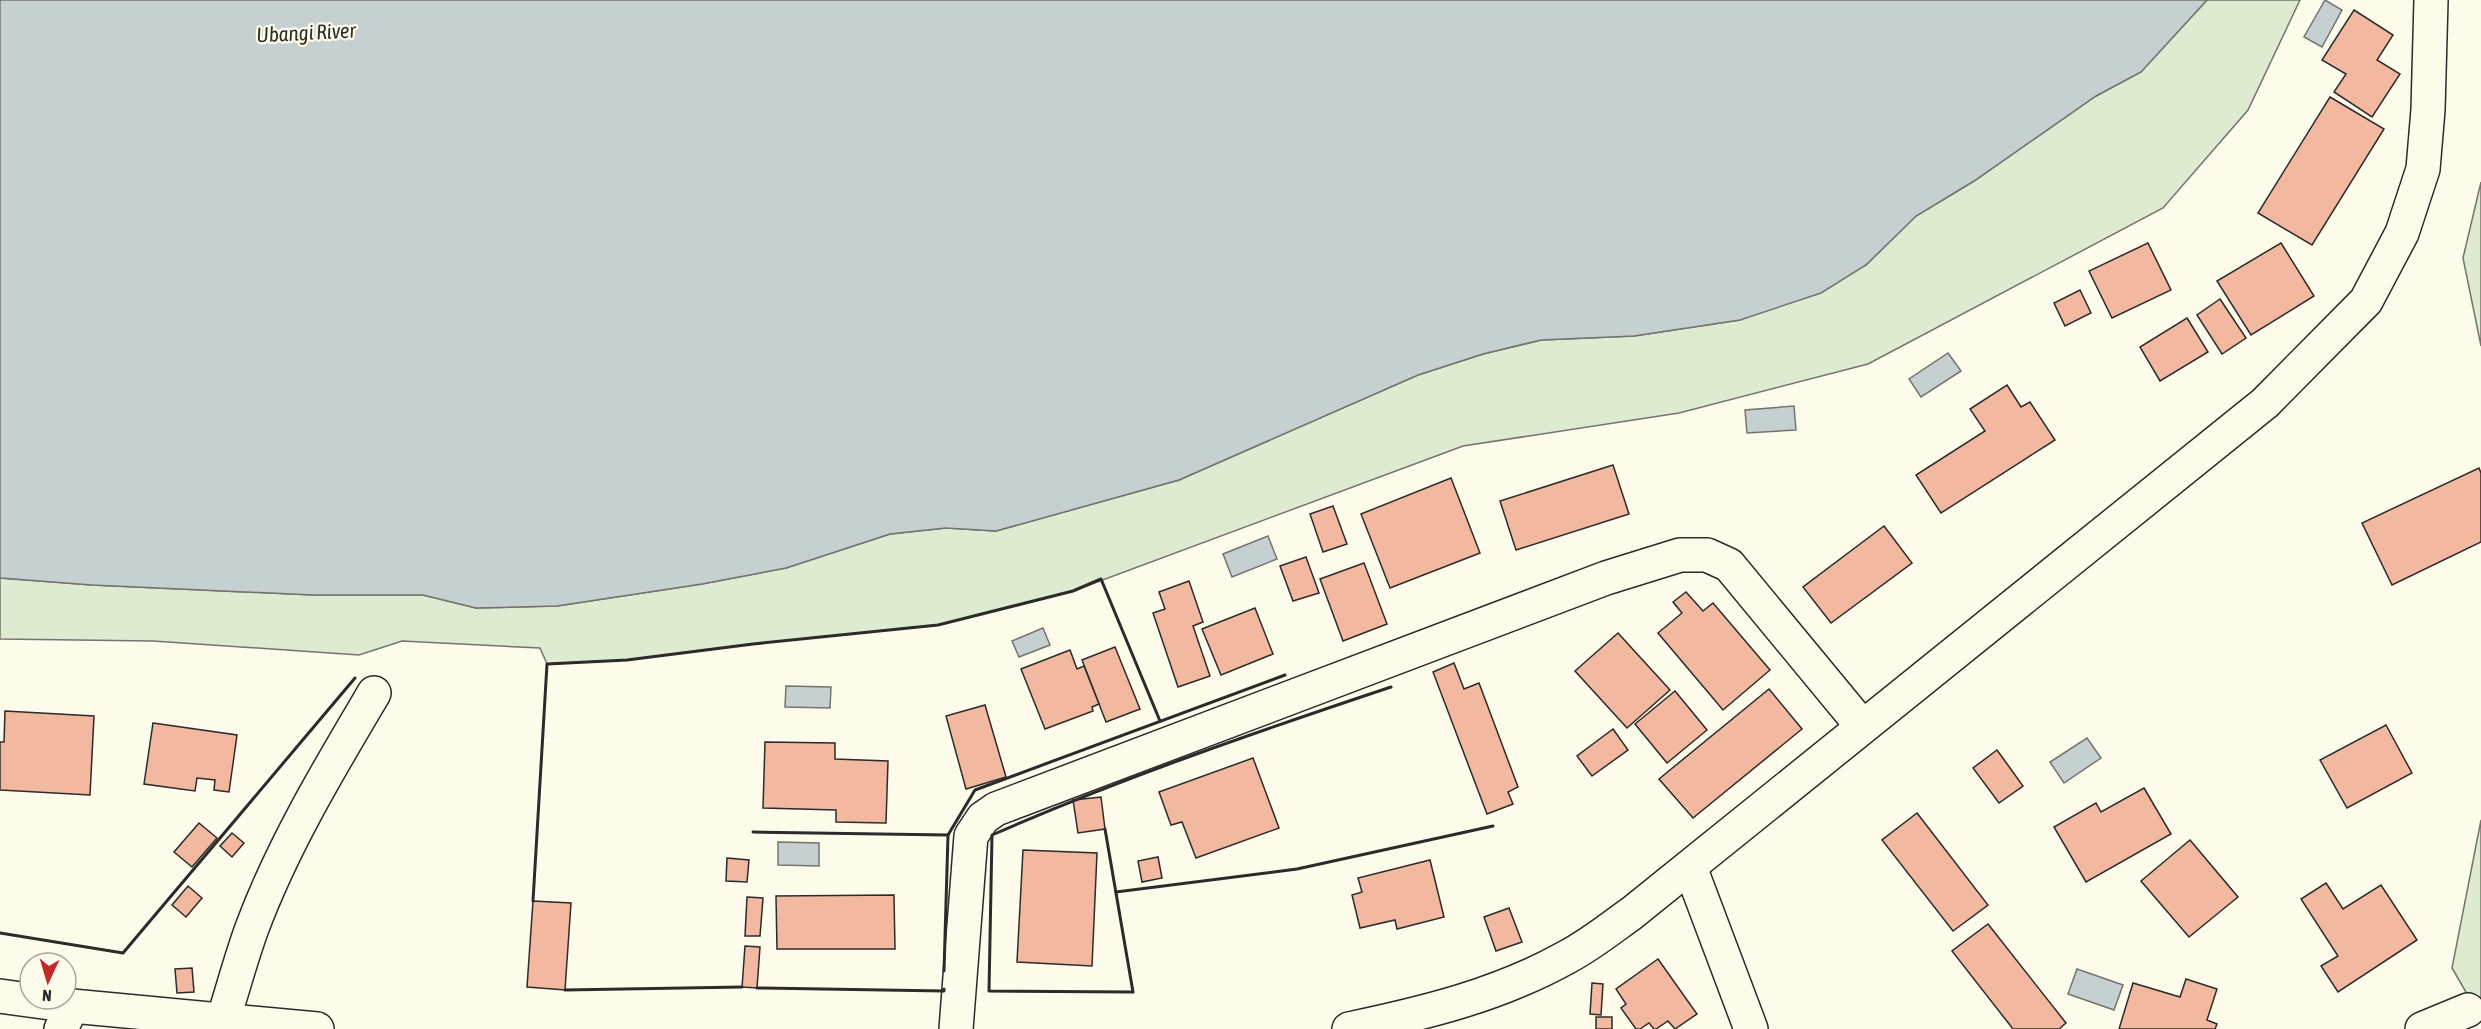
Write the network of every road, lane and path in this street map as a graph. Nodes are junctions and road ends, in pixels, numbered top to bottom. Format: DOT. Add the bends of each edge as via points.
graph roads {
  1 [pos="2431,0"];
  2 [pos="374,693"];
  3 [pos="1862,726"];
  4 [pos="1690,867"];
  5 [pos="0,996"];
  6 [pos="2468,1010"];
  7 [pos="67,1017"];
  8 [pos="210,1022"];
  9 [pos="317,1029"];
  10 [pos="956,1029"];
  11 [pos="1349,1029"];
  12 [pos="1751,1029"];
  13 [pos="2422,1029"];
  1 -- 3 [label="main road" via="2423,169 2402,233 2366,301 2265,403"];
  2 -- 8 [label="main road" via="314,794"];
  3 -- 4 [label="main road"];
  3 -- 10 [label="main road" via="1729,565 1707,555 1680,555 1606,578 996,809 983,818 971,836"];
  4 -- 11 [label="main road" via="1568,957 1502,989 1425,1013"];
  4 -- 12 [label="main road"];
  5 -- 7 [label="main road"];
  6 -- 13 [label="main road"];
  7 -- 8 [label="main road"];
  8 -- 9 [label="main road"];
}
